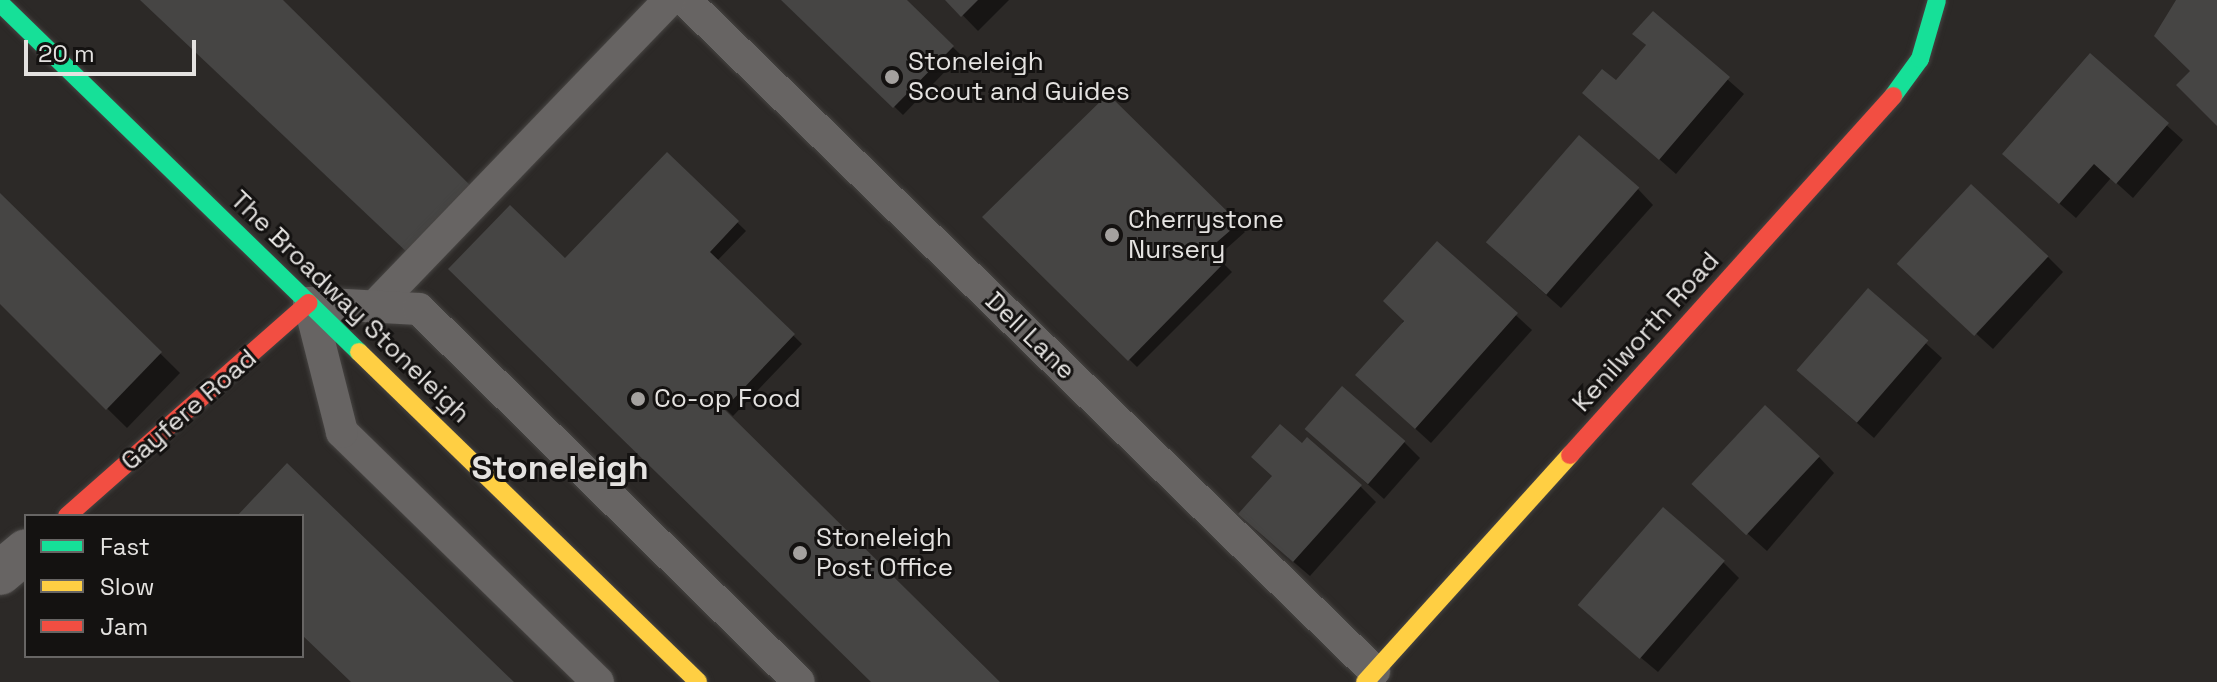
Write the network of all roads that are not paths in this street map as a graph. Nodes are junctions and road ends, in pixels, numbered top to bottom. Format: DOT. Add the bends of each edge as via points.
graph roads {
  1 [pos="669,0"];
  2 [pos="685,0"];
  3 [pos="1937,0"];
  4 [pos="0,3"];
  5 [pos="309,303"];
  6 [pos="374,307"];
  7 [pos="69,514"];
  8 [pos="24,553"];
  9 [pos="0,573"];
  10 [pos="1370,677"];
  11 [pos="598,682"];
  12 [pos="698,682"];
  13 [pos="799,682"];
  1 -- 6 [label="lane"];
  2 -- 10 [label="lane, Dell Lane"];
  3 -- 10 [label="street, Kenilworth Road" via="1920,59 1886,106"];
  4 -- 5 [label="street, The Broadway Stoneleigh"];
  5 -- 6 [label="lane"];
  5 -- 7 [label="street, Gayfere Road"];
  5 -- 11 [label="lane" via="342,432"];
  5 -- 12 [label="street, The Broadway Stoneleigh"];
  6 -- 13 [label="lane" via="419,309"];
  8 -- 9 [label="street"];
}
